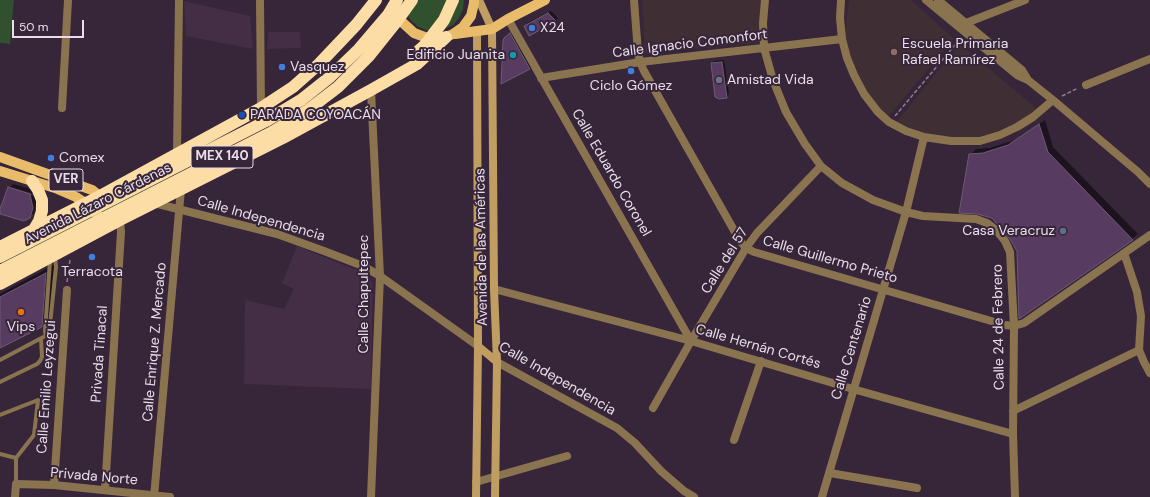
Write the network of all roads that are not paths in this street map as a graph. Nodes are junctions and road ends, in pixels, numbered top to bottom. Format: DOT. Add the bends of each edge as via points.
graph roads {
  1 [pos="68,0"];
  2 [pos="179,0"];
  3 [pos="260,0"];
  4 [pos="376,0"];
  5 [pos="393,0"];
  6 [pos="397,0"];
  7 [pos="412,0"];
  8 [pos="453,0"];
  9 [pos="474,0"];
  10 [pos="479,0"];
  11 [pos="545,0"];
  12 [pos="634,0"];
  13 [pos="765,0"];
  14 [pos="842,0"];
  15 [pos="926,0"];
  16 [pos="938,0"];
  17 [pos="1025,0"];
  18 [pos="508,19"];
  19 [pos="966,23"];
  20 [pos="492,29"];
  21 [pos="477,32"];
  22 [pos="449,36"];
  23 [pos="842,39"];
  24 [pos="764,48"];
  25 [pos="1150,59"];
  26 [pos="640,62"];
  27 [pos="541,78"];
  28 [pos="1028,80"];
  29 [pos="1086,85"];
  30 [pos="371,90"];
  31 [pos="1052,100"];
  32 [pos="62,108"];
  33 [pos="262,108"];
  34 [pos="924,137"];
  35 [pos="283,138"];
  36 [pos="177,154"];
  37 [pos="0,157"];
  38 [pos="821,166"];
  39 [pos="0,170"];
  40 [pos="32,181"];
  41 [pos="1150,184"];
  42 [pos="181,189"];
  43 [pos="100,196"];
  44 [pos="85,203"];
  45 [pos="154,203"];
  46 [pos="179,209"];
  47 [pos="906,212"];
  48 [pos="120,220"];
  49 [pos="106,227"];
  50 [pos="33,230"];
  51 [pos="1150,235"];
  52 [pos="18,238"];
  53 [pos="0,247"];
  54 [pos="746,248"];
  55 [pos="1124,253"];
  56 [pos="0,257"];
  57 [pos="50,257"];
  58 [pos="30,268"];
  59 [pos="0,271"];
  60 [pos="380,276"];
  61 [pos="0,284"];
  62 [pos="494,289"];
  63 [pos="67,290"];
  64 [pos="883,290"];
  65 [pos="1014,326"];
  66 [pos="41,339"];
  67 [pos="691,341"];
  68 [pos="478,346"];
  69 [pos="1139,350"];
  70 [pos="0,360"];
  71 [pos="760,361"];
  72 [pos="497,362"];
  73 [pos="1150,373"];
  74 [pos="0,382"];
  75 [pos="853,389"];
  76 [pos="654,408"];
  77 [pos="1013,411"];
  78 [pos="0,415"];
  79 [pos="1013,434"];
  80 [pos="734,440"];
  81 [pos="0,454"];
  82 [pos="568,456"];
  83 [pos="16,458"];
  84 [pos="830,473"];
  85 [pos="495,476"];
  86 [pos="476,482"];
  87 [pos="16,484"];
  88 [pos="54,485"];
  89 [pos="917,488"];
  90 [pos="105,490"];
  91 [pos="154,496"];
  92 [pos="15,497"];
  93 [pos="170,497"];
  94 [pos="371,497"];
  95 [pos="476,497"];
  96 [pos="495,497"];
  97 [pos="694,497"];
  98 [pos="822,497"];
  99 [pos="1015,497"];
  1 -- 32 [label="street"];
  2 -- 36 [label="street"];
  3 -- 33 [label="street"];
  4 -- 33 [label="highway, MEX 140" via="319,64"];
  5 -- 22 [label="main road" via="402,22 414,34 430,39"];
  6 -- 56 [label="highway, Avenida Lázaro Cárdenas / MEX 140" via="360,49 301,100"];
  7 -- 59 [label="highway, Avenida Lázaro Cárdenas / MEX 140" via="369,56 338,87 308,110 272,132"];
  8 -- 35 [label="highway" via="444,20 425,45 405,63 314,115"];
  9 -- 22 [label="main road, MEX 140" via="471,16 463,27"];
  10 -- 20 [label="main road, Avenida de las Américas"];
  11 -- 18 [label="main road"];
  12 -- 26 [label="street, Calle Guillermo Prieto"];
  13 -- 24 [label="street, Calle 24 de Febrero"];
  14 -- 23 [label="street"];
  15 -- 28 [label="street" via="1017,76"];
  16 -- 19 [label="street"];
  17 -- 19 [label="street"];
  18 -- 20 [label="main road"];
  18 -- 27 [label="street, Calle Eduardo Coronel"];
  19 -- 28 [label="street" via="1022,70"];
  20 -- 21 [label="main road"];
  20 -- 62 [label="main road, Avenida de las Américas"];
  21 -- 22 [label="main road"];
  21 -- 68 [label="main road, Avenida de las Américas"];
  22 -- 30 [label="highway, MEX 140" via="417,64"];
  23 -- 24 [label="street, Calle Ignacio Comonfort"];
  23 -- 34 [label="street" via="854,75 878,112 889,122"];
  24 -- 26 [label="street, Calle Ignacio Comonfort"];
  24 -- 38 [label="street, Calle 24 de Febrero" via="786,112"];
  25 -- 29 [label="street"];
  26 -- 27 [label="street, Calle Ignacio Comonfort"];
  26 -- 54 [label="street, Calle Guillermo Prieto"];
  27 -- 67 [label="street, Calle Eduardo Coronel"];
  28 -- 31 [label="street"];
  30 -- 35 [label="highway, MEX 140"];
  30 -- 60 [label="street, Calle Chapultepec"];
  31 -- 34 [label="street" via="1033,117 1000,136 980,141 951,141"];
  31 -- 41 [label="street"];
  33 -- 36 [label="highway, MEX 140"];
  34 -- 47 [label="street, Calle Centenario"];
  35 -- 42 [label="highway, MEX 140"];
  36 -- 43 [label="highway, MEX 140"];
  37 -- 43 [label="main road, VER" via="92,190"];
  38 -- 47 [label="street, Calle 24 de Febrero" via="842,183 873,200"];
  38 -- 54 [label="street, Calle del 57" via="757,233"];
  39 -- 40 [label="main road, VER"];
  40 -- 44 [label="main road, VER" via="55,188"];
  40 -- 50 [label="highway" via="42,200 42,211"];
  42 -- 45 [label="highway, MEX 140"];
  42 -- 46 [label="street, Calle Enrique Z. Mercado"];
  43 -- 44 [label="highway, MEX 140"];
  43 -- 48 [label="main road, VER"];
  44 -- 49 [label="main road, VER"];
  44 -- 50 [label="highway, MEX 140"];
  45 -- 46 [label="street, Calle Independencia"];
  45 -- 48 [label="highway, MEX 140"];
  46 -- 60 [label="street, Calle Independencia" via="277,234 363,266"];
  46 -- 91 [label="street, Calle Enrique Z. Mercado"];
  47 -- 64 [label="street, Calle Centenario"];
  47 -- 65 [label="street, Calle 24 de Febrero" via="923,216 976,219 996,230 1010,252"];
  48 -- 49 [label="highway, MEX 140"];
  48 -- 90 [label="street, Privada Tinacal"];
  49 -- 57 [label="highway, MEX 140"];
  50 -- 52 [label="highway, MEX 140"];
  50 -- 57 [label="highway" via="32,239 39,255"];
  51 -- 55 [label="street"];
  52 -- 53 [label="highway, MEX 140"];
  52 -- 58 [label="highway" via="26,242 31,250 33,259"];
  54 -- 64 [label="street, Calle Guillermo Prieto"];
  54 -- 67 [label="street, Calle del 57"];
  55 -- 65 [label="street" via="1024,323"];
  55 -- 69 [label="street" via="1137,292 1141,316"];
  57 -- 58 [label="highway, MEX 140"];
  57 -- 66 [label="lane" via="45,332 47,336"];
  58 -- 61 [label="highway, MEX 140"];
  60 -- 68 [label="street, Calle Independencia"];
  60 -- 94 [label="street, Calle Chapultepec"];
  62 -- 67 [label="street, Calle Hernán Cortés"];
  62 -- 72 [label="main road, Avenida de las Américas"];
  63 -- 88 [label="street, Calle Emilio Leyzegui"];
  64 -- 65 [label="street, Calle Guillermo Prieto"];
  64 -- 75 [label="street, Calle Centenario"];
  65 -- 77 [label="street, Calle 24 de Febrero"];
  66 -- 70 [label="lane"];
  66 -- 74 [label="lane" via="40,361"];
  67 -- 71 [label="street, Calle Hernán Cortés"];
  67 -- 76 [label="street, Calle del 57"];
  68 -- 72 [label="main road, Calle Independencia"];
  68 -- 86 [label="main road, Avenida de las Américas"];
  69 -- 73 [label="street"];
  69 -- 77 [label="street"];
  71 -- 75 [label="street, Calle Hernán Cortés"];
  71 -- 80 [label="street"];
  72 -- 85 [label="main road, Avenida de las Américas"];
  72 -- 97 [label="street, Calle Independencia" via="617,428 661,471"];
  75 -- 79 [label="street, Calle Hernán Cortés"];
  75 -- 84 [label="street, Calle Centenario"];
  77 -- 79 [label="street, Calle 24 de Febrero"];
  78 -- 83 [label="lane, Calle Emilio Leyzegui" via="38,400 34,435"];
  79 -- 99 [label="street, Calle 24 de Febrero"];
  81 -- 83 [label="lane, Calle Emilio Leyzegui"];
  82 -- 85 [label="street"];
  83 -- 87 [label="lane, Calle Emilio Leyzegui"];
  84 -- 89 [label="street"];
  84 -- 98 [label="street, Calle Centenario"];
  85 -- 86 [label="street"];
  85 -- 96 [label="main road, Avenida de las Américas"];
  86 -- 95 [label="main road, Avenida de las Américas"];
  87 -- 88 [label="street, Privada Norte"];
  87 -- 92 [label="street, Calle Emilio Leyzegui"];
  88 -- 90 [label="street, Privada Norte"];
  90 -- 91 [label="street, Privada Norte"];
  91 -- 93 [label="street, Privada Norte"];
}
